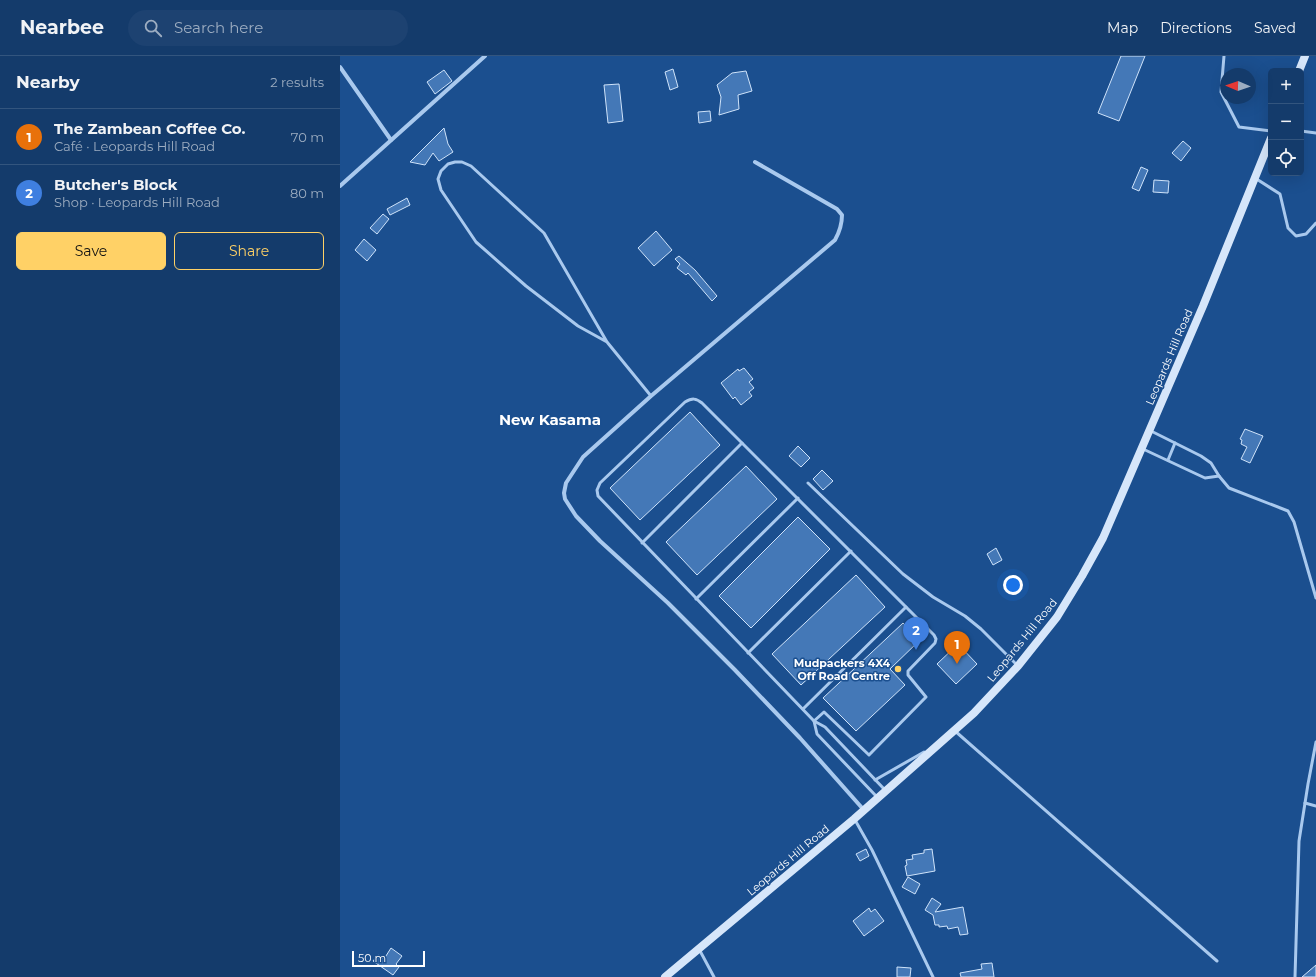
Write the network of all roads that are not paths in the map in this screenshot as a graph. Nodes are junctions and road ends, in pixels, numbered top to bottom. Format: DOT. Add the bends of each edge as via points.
graph roads {
  1 [pos="485,56"];
  2 [pos="1224,56"];
  3 [pos="1305,56"];
  4 [pos="340,67"];
  5 [pos="1300,68"];
  6 [pos="1268,131"];
  7 [pos="1304,131"];
  8 [pos="1316,133"];
  9 [pos="391,140"];
  10 [pos="1270,140"];
  11 [pos="755,162"];
  12 [pos="1254,178"];
  13 [pos="340,186"];
  14 [pos="1316,223"];
  15 [pos="607,342"];
  16 [pos="651,396"];
  17 [pos="1150,431"];
  18 [pos="742,443"];
  19 [pos="1174,443"];
  20 [pos="1142,448"];
  21 [pos="1168,460"];
  22 [pos="1218,476"];
  23 [pos="808,483"];
  24 [pos="798,498"];
  25 [pos="642,543"];
  26 [pos="851,551"];
  27 [pos="1316,598"];
  28 [pos="696,599"];
  29 [pos="906,607"];
  30 [pos="748,653"];
  31 [pos="1018,666"];
  32 [pos="803,710"];
  33 [pos="814,721"];
  34 [pos="954,731"];
  35 [pos="1316,742"];
  36 [pos="940,743"];
  37 [pos="876,780"];
  38 [pos="886,791"];
  39 [pos="878,797"];
  40 [pos="1305,803"];
  41 [pos="1316,806"];
  42 [pos="863,809"];
  43 [pos="854,819"];
  44 [pos="699,949"];
  45 [pos="1217,961"];
  46 [pos="665,977"];
  47 [pos="714,977"];
  48 [pos="933,977"];
  49 [pos="1295,977"];
  1 -- 9 [label="street"];
  2 -- 6 [label="lane" via="1221,92 1239,127"];
  3 -- 5 [label="main road"];
  4 -- 9 [label="street"];
  7 -- 8 [label="lane"];
  9 -- 13 [label="street"];
  10 -- 12 [label="main road, Leopards Hill Road"];
  11 -- 16 [label="street" via="837,209 842,215 840,231 835,240"];
  12 -- 14 [label="lane" via="1280,194 1288,228 1296,236 1306,234"];
  12 -- 17 [label="main road, Leopards Hill Road"];
  15 -- 15 [label="lane" via="578,326 526,286 476,242 441,190 438,179 448,164 462,162 471,166 544,233"];
  15 -- 16 [label="lane"];
  16 -- 42 [label="street" via="583,457 566,483 564,499 600,541 668,603 735,670"];
  17 -- 19 [label="lane"];
  17 -- 20 [label="main road, Leopards Hill Road"];
  18 -- 24 [label="lane"];
  18 -- 25 [label="lane"];
  18 -- 25 [label="lane" via="702,403 697,399 690,399 600,484 598,496"];
  19 -- 21 [label="lane"];
  19 -- 22 [label="lane" via="1211,463"];
  20 -- 21 [label="lane"];
  20 -- 31 [label="main road, Leopards Hill Road" via="1103,538 1082,576 1057,617"];
  21 -- 22 [label="lane" via="1206,478"];
  22 -- 27 [label="lane" via="1229,488 1288,512 1294,522"];
  23 -- 31 [label="lane" via="903,574 965,616"];
  24 -- 26 [label="lane"];
  24 -- 28 [label="lane"];
  25 -- 28 [label="lane"];
  26 -- 29 [label="lane"];
  26 -- 30 [label="lane"];
  28 -- 30 [label="lane"];
  29 -- 32 [label="lane"];
  29 -- 33 [label="lane" via="936,639 931,648 908,670 908,675 926,697 869,755 824,712"];
  30 -- 32 [label="lane"];
  31 -- 34 [label="main road, Leopards Hill Road"];
  32 -- 33 [label="lane"];
  33 -- 37 [label="lane" via="824,727"];
  33 -- 39 [label="lane" via="817,734"];
  34 -- 36 [label="main road, Leopards Hill Road"];
  34 -- 45 [label="lane"];
  35 -- 40 [label="lane"];
  36 -- 37 [label="lane"];
  36 -- 38 [label="main road, Leopards Hill Road"];
  37 -- 38 [label="lane"];
  38 -- 39 [label="main road, Leopards Hill Road"];
  39 -- 42 [label="main road, Leopards Hill Road"];
  40 -- 41 [label="lane"];
  40 -- 49 [label="lane" via="1299,841"];
  42 -- 43 [label="main road, Leopards Hill Road"];
  43 -- 44 [label="main road, Leopards Hill Road"];
  43 -- 48 [label="lane" via="872,850"];
  44 -- 46 [label="main road, Leopards Hill Road"];
  44 -- 47 [label="lane"];
}
